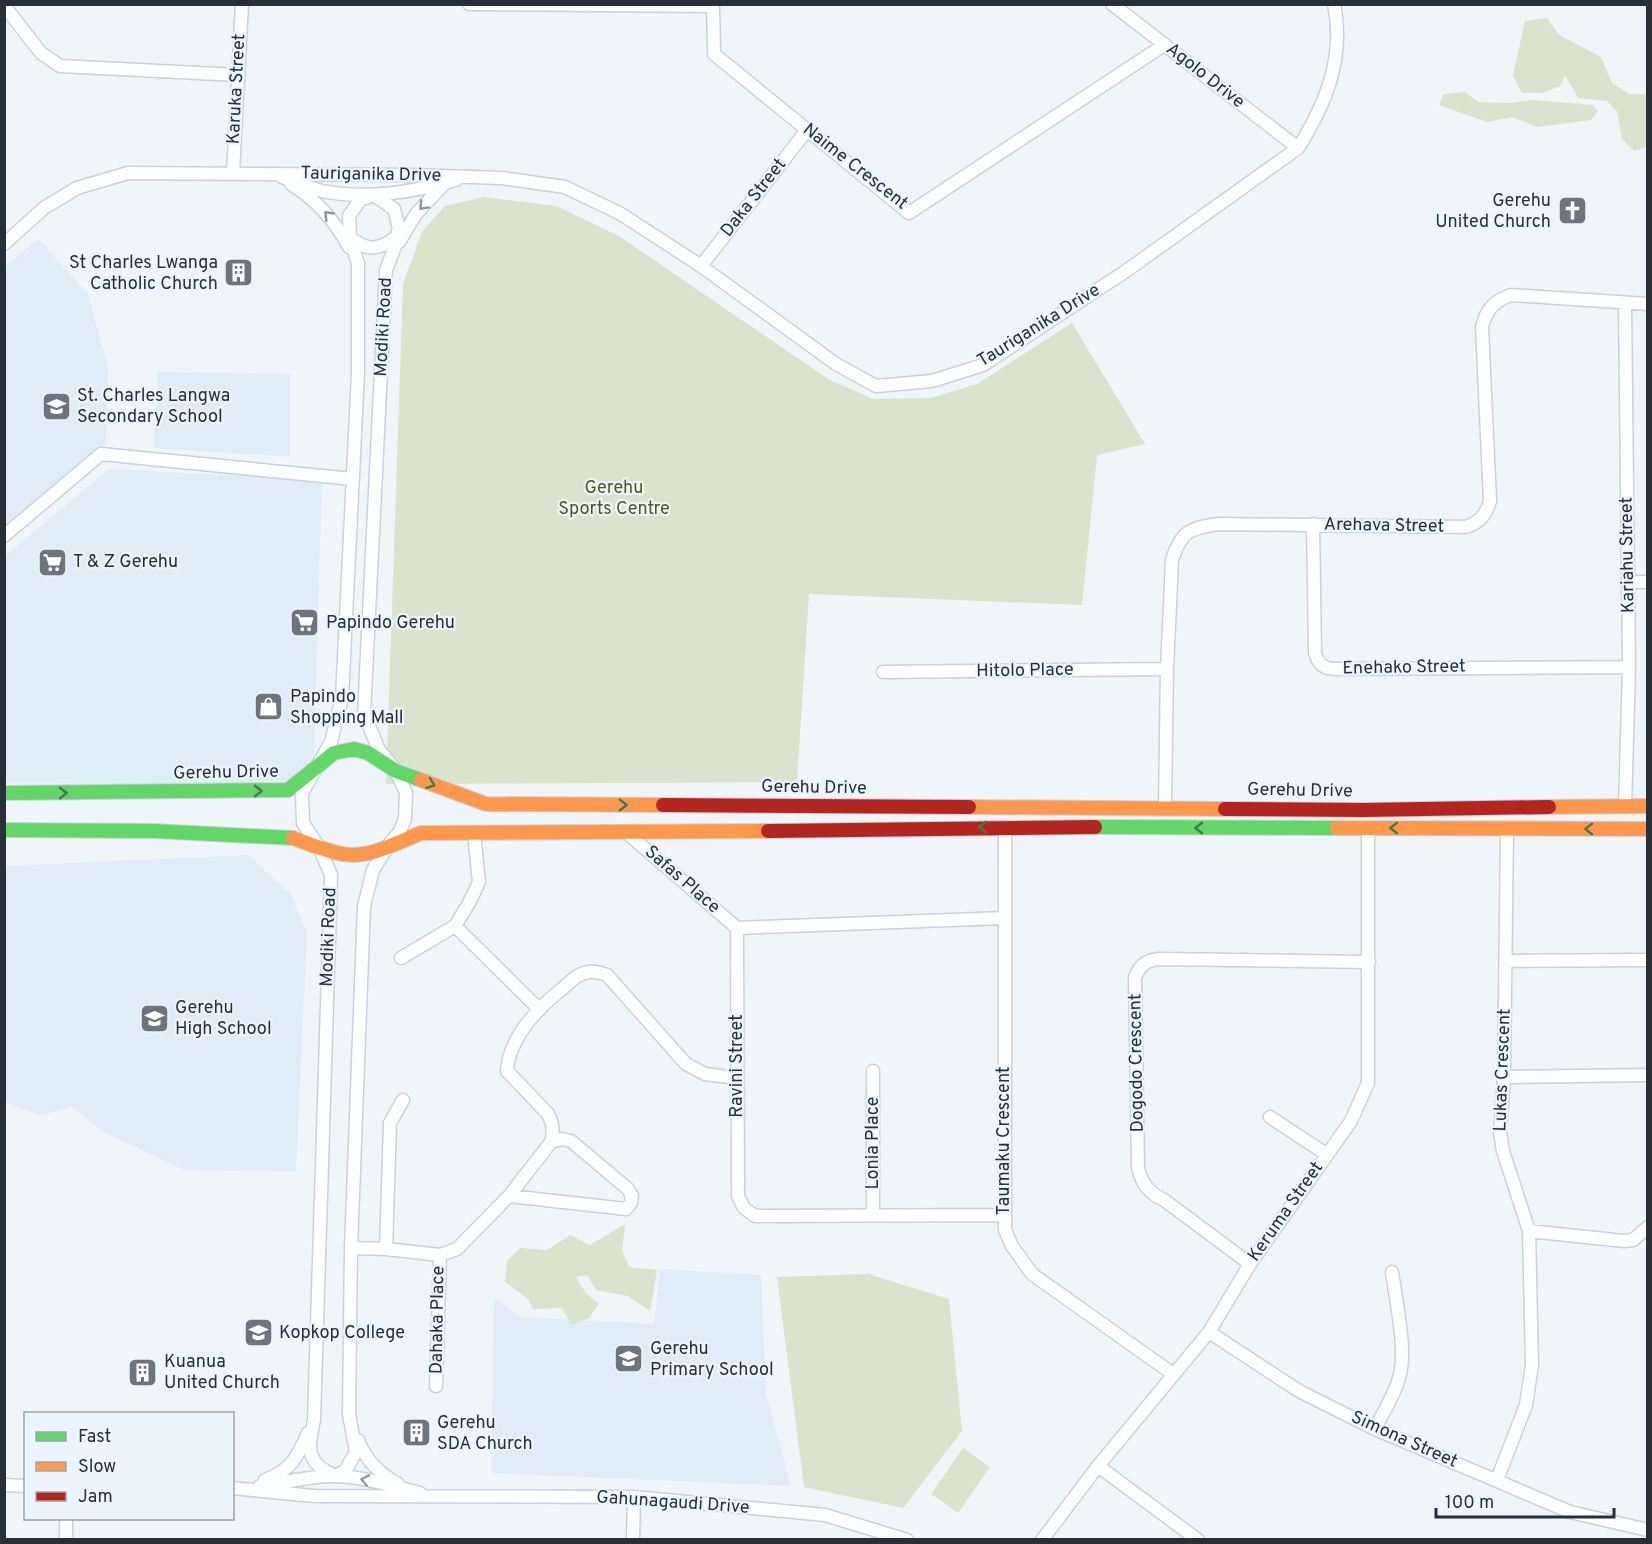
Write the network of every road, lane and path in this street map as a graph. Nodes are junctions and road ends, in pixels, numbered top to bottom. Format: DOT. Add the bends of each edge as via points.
graph roads {
  1 [pos="242,4"];
  2 [pos="470,4"];
  3 [pos="1112,4"];
  4 [pos="1334,4"];
  5 [pos="713,5"];
  6 [pos="6,7"];
  7 [pos="1164,45"];
  8 [pos="237,75"];
  9 [pos="807,130"];
  10 [pos="1298,148"];
  11 [pos="233,173"];
  12 [pos="276,175"];
  13 [pos="467,177"];
  14 [pos="374,195"];
  15 [pos="397,236"];
  16 [pos="350,237"];
  17 [pos="4,244"];
  18 [pos="393,252"];
  19 [pos="358,264"];
  20 [pos="701,266"];
  21 [pos="1626,304"];
  22 [pos="1647,304"];
  23 [pos="353,479"];
  24 [pos="1313,524"];
  25 [pos="4,536"];
  26 [pos="1629,582"];
  27 [pos="1647,582"];
  28 [pos="1629,667"];
  29 [pos="1167,669"];
  30 [pos="883,672"];
  31 [pos="319,764"];
  32 [pos="396,771"];
  33 [pos="4,793"];
  34 [pos="1647,806"];
  35 [pos="1165,807"];
  36 [pos="1625,807"];
  37 [pos="1005,827"];
  38 [pos="1368,828"];
  39 [pos="1506,829"];
  40 [pos="1647,829"];
  41 [pos="4,830"];
  42 [pos="474,833"];
  43 [pos="627,833"];
  44 [pos="390,843"];
  45 [pos="320,849"];
  46 [pos="1004,918"];
  47 [pos="455,926"];
  48 [pos="737,928"];
  49 [pos="401,958"];
  50 [pos="1647,960"];
  51 [pos="1506,961"];
  52 [pos="1369,962"];
  53 [pos="538,1008"];
  54 [pos="873,1071"];
  55 [pos="1647,1075"];
  56 [pos="1504,1077"];
  57 [pos="737,1078"];
  58 [pos="403,1100"];
  59 [pos="1270,1117"];
  60 [pos="551,1142"];
  61 [pos="1326,1154"];
  62 [pos="509,1196"];
  63 [pos="873,1214"];
  64 [pos="1004,1215"];
  65 [pos="1647,1227"];
  66 [pos="1529,1232"];
  67 [pos="351,1248"];
  68 [pos="386,1249"];
  69 [pos="440,1255"];
  70 [pos="1250,1264"];
  71 [pos="1392,1272"];
  72 [pos="1209,1332"];
  73 [pos="1173,1374"];
  74 [pos="436,1386"];
  75 [pos="349,1414"];
  76 [pos="314,1420"];
  77 [pos="1375,1429"];
  78 [pos="1098,1466"];
  79 [pos="335,1476"];
  80 [pos="1497,1480"];
  81 [pos="4,1485"];
  82 [pos="24,1486"];
  83 [pos="236,1488"];
  84 [pos="436,1497"];
  85 [pos="634,1497"];
  86 [pos="66,1520"];
  87 [pos="1647,1530"];
  88 [pos="66,1539"];
  89 [pos="633,1539"];
  90 [pos="907,1539"];
  91 [pos="1042,1539"];
  92 [pos="1198,1539"];
  1 -- 8 [label="street, Karuka Street"];
  2 -- 5 [label="street"];
  3 -- 7 [label="street, Agolo Drive"];
  4 -- 10 [label="street, Tauriganika Drive" via="1337,57 1312,126"];
  5 -- 9 [label="street, Naime Crescent" via="714,54"];
  6 -- 8 [label="street" via="41,53 60,66"];
  7 -- 9 [label="street, Naime Crescent" via="909,213"];
  7 -- 10 [label="street, Agolo Drive"];
  8 -- 11 [label="street, Karuka Street"];
  9 -- 20 [label="street, Daka Street"];
  10 -- 20 [label="street, Tauriganika Drive" via="1126,271 983,365 932,381 876,386 837,364"];
  11 -- 12 [label="street, Tauriganika Drive"];
  11 -- 17 [label="street, Tauriganika Drive" via="128,173 77,188 44,208"];
  12 -- 13 [label="street, Tauriganika Drive"];
  12 -- 14 [label="street, Tauriganika Drive" via="322,191"];
  19 -- 12 [label="street, one-way" via="336,224 322,208"];
  13 -- 14 [label="street, Tauriganika Drive" via="422,190"];
  13 -- 18 [label="street, one-way" via="441,186 416,214"];
  13 -- 20 [label="street, Tauriganika Drive" via="565,187 621,214"];
  14 -- 15 [label="street, Modiki Road" via="394,209"];
  14 -- 16 [label="street, Modiki Road" via="360,200 349,216"];
  15 -- 16 [label="street" via="387,245 374,247 358,244"];
  15 -- 18 [label="street, Modiki Road"];
  16 -- 19 [label="street, Modiki Road"];
  18 -- 32 [label="street, Modiki Road" via="386,270 364,714 379,750"];
  19 -- 23 [label="street, Modiki Road"];
  21 -- 22 [label="street, Arehava Street"];
  21 -- 24 [label="street, Arehava Street" via="1511,294 1500,298 1484,316 1490,501 1475,524"];
  21 -- 26 [label="street, Kariahu Street"];
  23 -- 25 [label="street" via="100,454"];
  23 -- 31 [label="street, Modiki Road" via="342,698 331,742"];
  24 -- 28 [label="street, Enehako Street" via="1315,653 1324,667"];
  24 -- 29 [label="street, Arehava Street" via="1219,524 1188,531 1172,560"];
  26 -- 27 [label="street"];
  26 -- 28 [label="street, Kariahu Street"];
  28 -- 36 [label="street, Kariahu Street"];
  29 -- 30 [label="street, Hitolo Place"];
  29 -- 35 [label="street, Arehava Street"];
  31 -- 32 [label="street, Gerehu Drive" via="334,753 354,749"];
  33 -- 31 [label="street, Gerehu Drive, one-way" via="288,790"];
  31 -- 45 [label="street, Modiki Road" via="302,793 303,823"];
  32 -- 35 [label="street, Gerehu Drive, one-way" via="486,804"];
  32 -- 44 [label="street, Modiki Road" via="406,793 405,819"];
  34 -- 36 [label="street, Gerehu Drive"];
  35 -- 36 [label="street, Gerehu Drive"];
  38 -- 37 [label="street, Gerehu Drive, one-way"];
  37 -- 43 [label="street, Gerehu Drive, one-way"];
  37 -- 46 [label="street, Taumaku Crescent"];
  39 -- 38 [label="street, Gerehu Drive, one-way"];
  38 -- 52 [label="street, Keruma Street"];
  40 -- 39 [label="street, Gerehu Drive, one-way"];
  39 -- 51 [label="street, Lukas Crescent"];
  41 -- 45 [label="street, Gerehu Drive" via="154,831 294,838"];
  42 -- 43 [label="street, Gerehu Drive"];
  42 -- 44 [label="street, Gerehu Drive" via="422,832"];
  42 -- 47 [label="street" via="479,882"];
  43 -- 48 [label="street, Safas Place"];
  44 -- 45 [label="street, Gerehu Drive" via="368,853 346,855"];
  44 -- 67 [label="street, Modiki Road" via="373,870 364,906"];
  45 -- 76 [label="street, Modiki Road" via="331,875"];
  46 -- 48 [label="street"];
  46 -- 64 [label="street, Taumaku Crescent"];
  47 -- 49 [label="street"];
  47 -- 53 [label="street"];
  48 -- 57 [label="street, Ravini Street"];
  50 -- 51 [label="street"];
  51 -- 56 [label="street, Lukas Crescent"];
  52 -- 61 [label="street, Keruma Street" via="1368,1083 1351,1121"];
  52 -- 70 [label="street, Dogodo Crescent" via="1159,959 1146,962 1137,972 1140,1179 1154,1195"];
  53 -- 57 [label="street" via="582,973 607,975 686,1064 705,1074"];
  53 -- 60 [label="street" via="512,1047 507,1071 548,1114 552,1121"];
  54 -- 63 [label="street, Lonia Place"];
  55 -- 56 [label="street"];
  56 -- 66 [label="street, Lukas Crescent" via="1500,1132"];
  57 -- 63 [label="street, Ravini Street" via="738,1196 744,1209 755,1216"];
  58 -- 68 [label="street" via="390,1123"];
  59 -- 61 [label="street"];
  60 -- 62 [label="street"];
  60 -- 62 [label="street" via="571,1141 628,1189 632,1200 626,1209"];
  61 -- 70 [label="street, Keruma Street"];
  62 -- 69 [label="street" via="457,1249"];
  63 -- 64 [label="street, Ravini Street"];
  64 -- 73 [label="street, Taumaku Crescent" via="1012,1246 1032,1274"];
  65 -- 66 [label="street" via="1633,1240 1624,1241"];
  66 -- 80 [label="street, Lukas Crescent" via="1532,1365 1526,1405"];
  67 -- 68 [label="street"];
  67 -- 75 [label="street, Modiki Road"];
  68 -- 69 [label="street"];
  69 -- 74 [label="street, Dahaka Place"];
  70 -- 72 [label="street, Keruma Street"];
  71 -- 77 [label="street" via="1401,1370"];
  72 -- 73 [label="street, Keruma Street"];
  72 -- 77 [label="street, Simona Street" via="1299,1391"];
  73 -- 78 [label="street, Keruma Street"];
  75 -- 79 [label="street, Modiki Road" via="356,1452 345,1471"];
  75 -- 84 [label="street" via="362,1451 375,1466 401,1486"];
  76 -- 79 [label="street, Modiki Road" via="310,1457 322,1470"];
  76 -- 83 [label="street" via="296,1460 278,1476"];
  77 -- 80 [label="street, Simona Street"];
  78 -- 91 [label="street, Keruma Street"];
  78 -- 92 [label="street"];
  79 -- 83 [label="street, Gahunagaudi Drive"];
  84 -- 79 [label="street, Gahunagaudi Drive, one-way"];
  80 -- 87 [label="street, Simona Street" via="1570,1512"];
  81 -- 82 [label="street"];
  83 -- 84 [label="street, Gahunagaudi Drive" via="314,1496"];
  84 -- 85 [label="street, Gahunagaudi Drive"];
  85 -- 89 [label="street"];
  85 -- 90 [label="street, Gahunagaudi Drive" via="825,1515"];
  86 -- 88 [label="street"];
}
